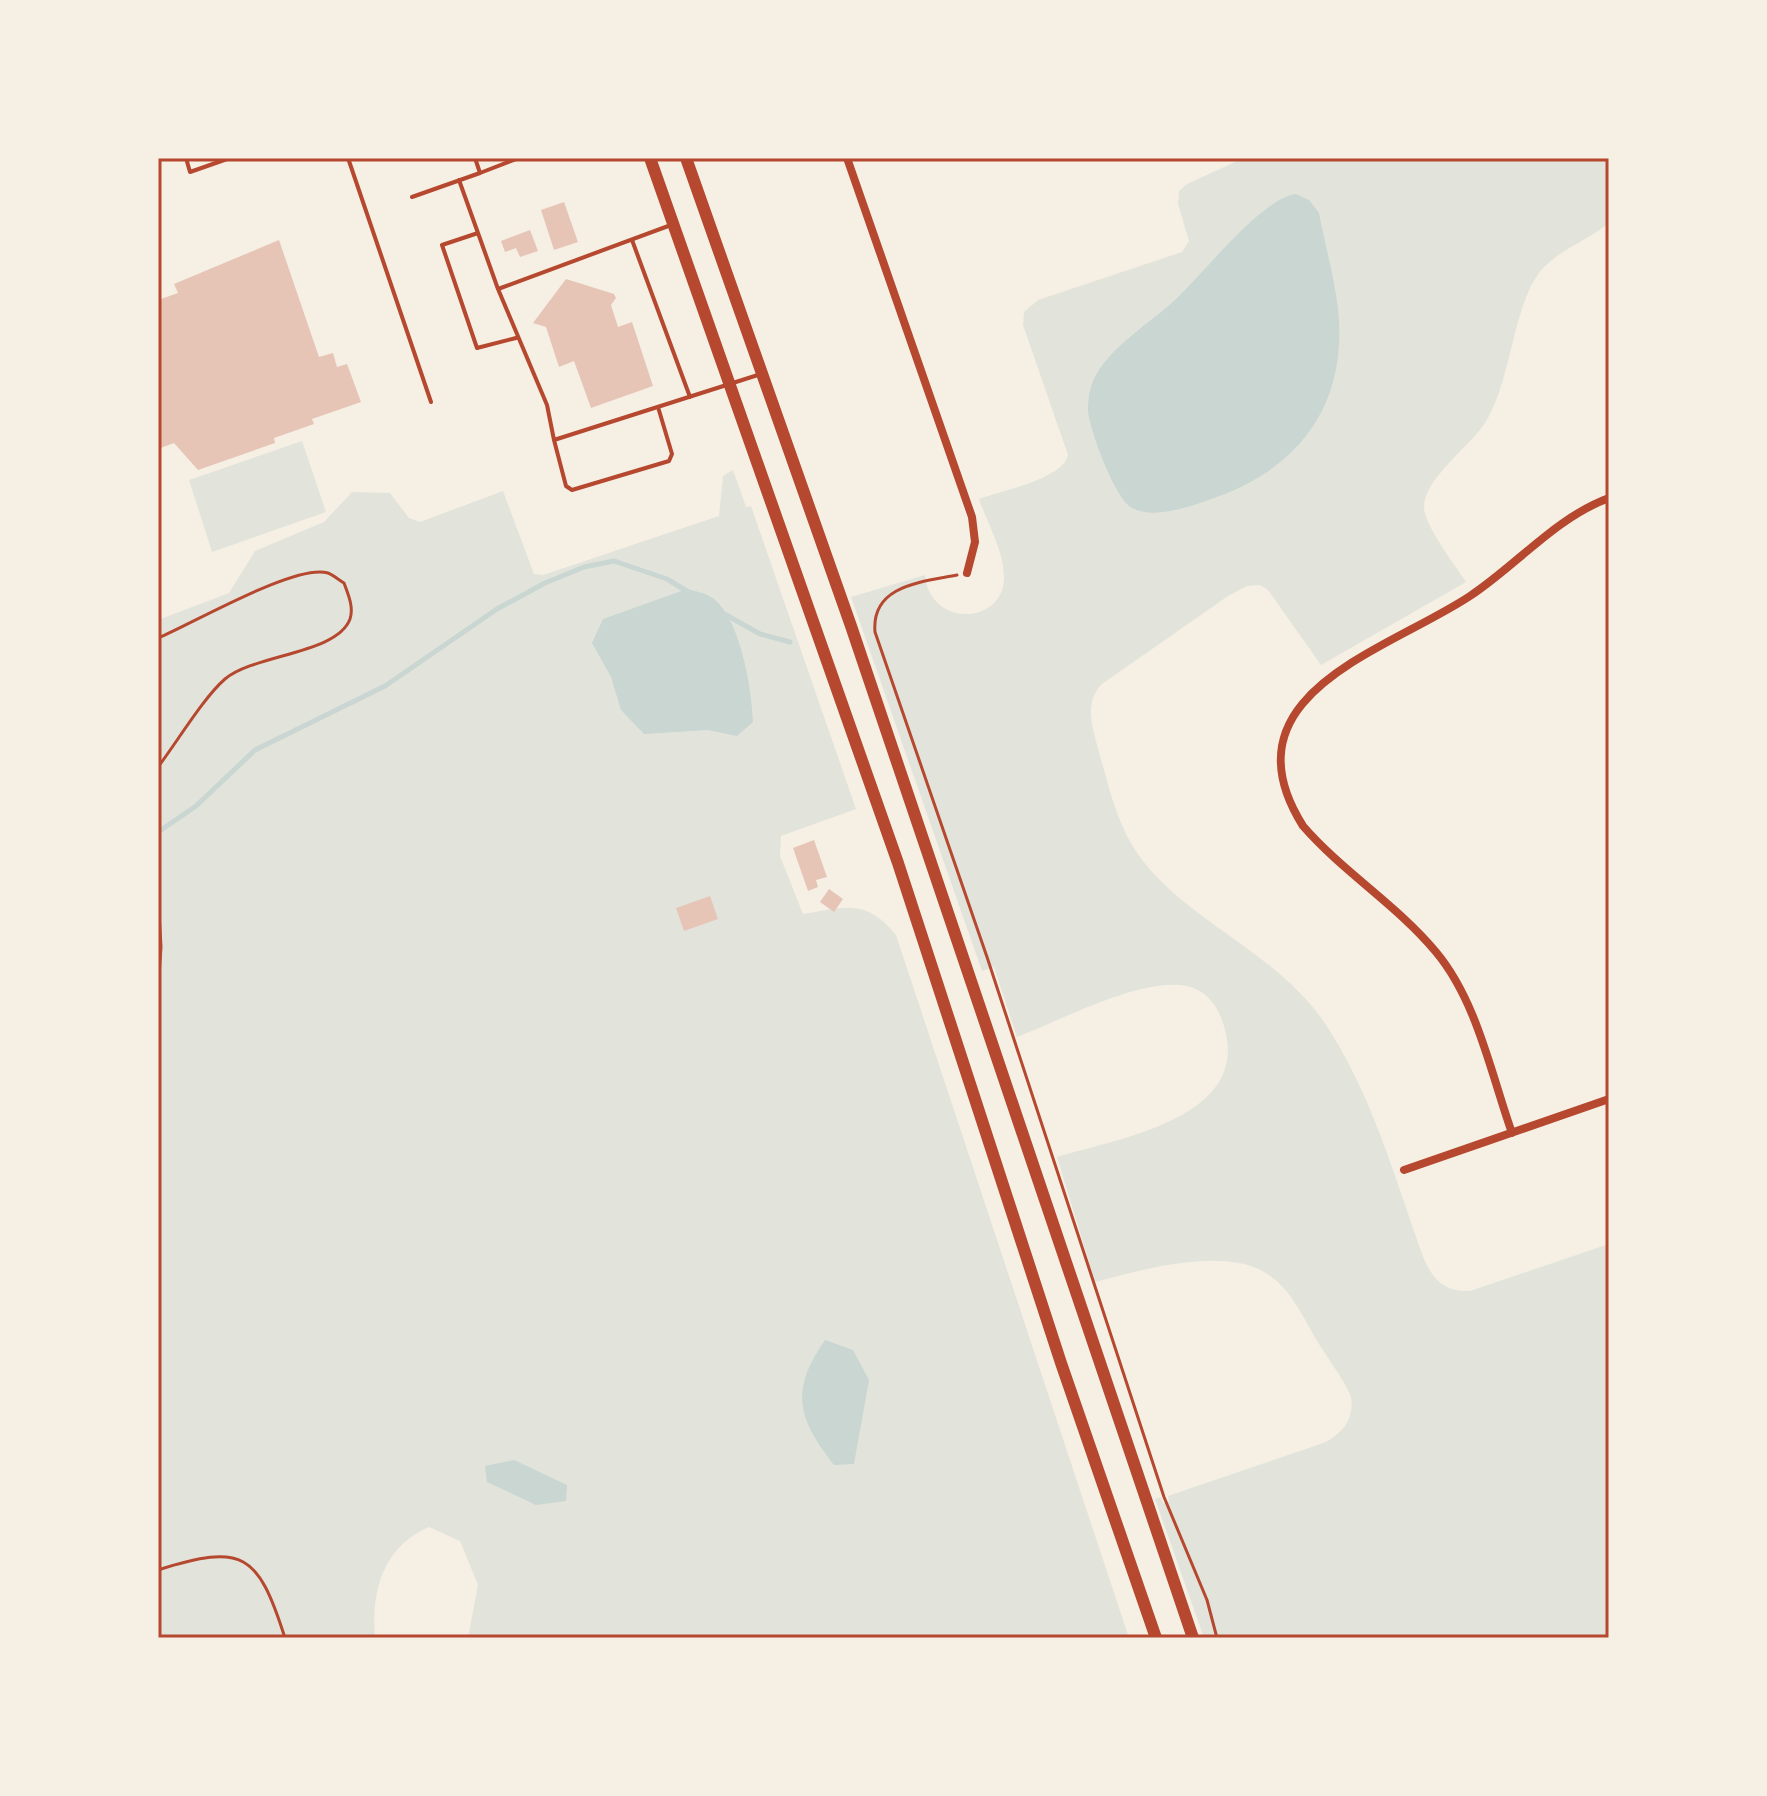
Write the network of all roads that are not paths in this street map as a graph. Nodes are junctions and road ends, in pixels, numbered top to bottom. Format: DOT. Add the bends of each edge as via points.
graph roads {
  1 [pos="186,158"];
  2 [pos="230,158"];
  3 [pos="348,158"];
  4 [pos="475,158"];
  5 [pos="519,158"];
  6 [pos="650,158"];
  7 [pos="686,158"];
  8 [pos="847,158"];
  9 [pos="480,173"];
  10 [pos="459,180"];
  11 [pos="412,197"];
  12 [pos="674,225"];
  13 [pos="478,233"];
  14 [pos="632,240"];
  15 [pos="498,289"];
  16 [pos="516,338"];
  17 [pos="762,373"];
  18 [pos="730,385"];
  19 [pos="690,397"];
  20 [pos="431,402"];
  21 [pos="658,407"];
  22 [pos="554,440"];
  23 [pos="1609,498"];
  24 [pos="967,573"];
  25 [pos="1609,1099"];
  26 [pos="1512,1133"];
  27 [pos="1404,1170"];
  28 [pos="1156,1638"];
  29 [pos="1193,1638"];
  1 -- 2 [label="lane" via="190,172"];
  3 -- 20 [label="lane"];
  4 -- 9 [label="lane"];
  5 -- 9 [label="lane"];
  6 -- 12 [label="main road"];
  7 -- 17 [label="main road"];
  8 -- 24 [label="street" via="972,517 975,542"];
  9 -- 10 [label="lane"];
  10 -- 11 [label="lane"];
  10 -- 13 [label="lane"];
  12 -- 14 [label="lane"];
  12 -- 18 [label="main road"];
  13 -- 15 [label="lane"];
  13 -- 16 [label="lane" via="442,245 475,345 480,349"];
  14 -- 15 [label="lane"];
  14 -- 19 [label="lane"];
  15 -- 16 [label="lane"];
  16 -- 22 [label="lane" via="547,405"];
  17 -- 18 [label="lane"];
  17 -- 29 [label="main road"];
  18 -- 19 [label="lane"];
  18 -- 28 [label="main road" via="898,863"];
  19 -- 21 [label="lane"];
  21 -- 22 [label="lane"];
  21 -- 22 [label="lane" via="672,454 669,461 572,490 566,486"];
  23 -- 26 [label="street" via="1567,519 1469,597 1334,672 1298,707 1283,757 1283,782 1303,826 1416,931 1453,978"];
  25 -- 26 [label="street"];
  26 -- 27 [label="street"];
}
